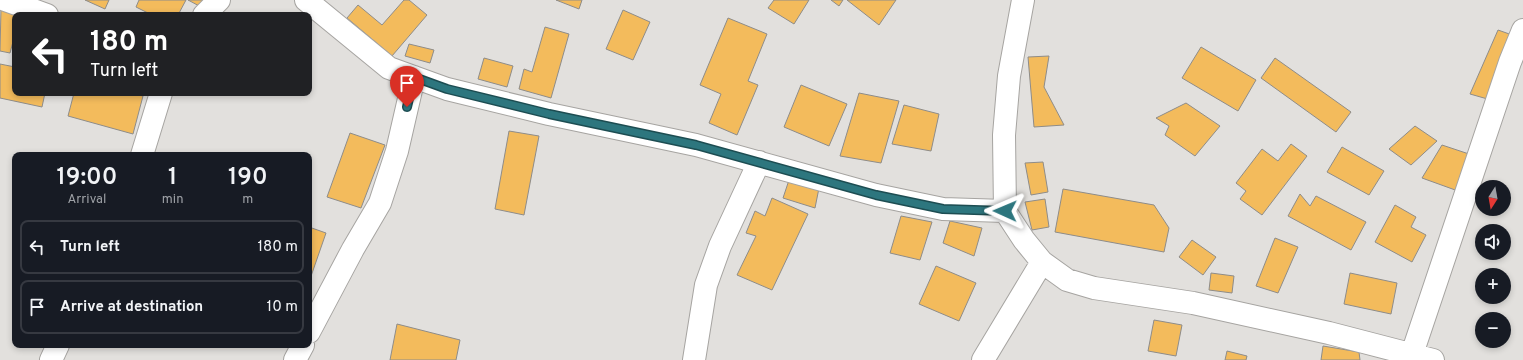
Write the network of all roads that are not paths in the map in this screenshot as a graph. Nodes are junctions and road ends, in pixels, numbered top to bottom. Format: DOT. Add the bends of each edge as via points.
graph roads {
  1 [pos="5,0"];
  2 [pos="219,0"];
  3 [pos="306,0"];
  4 [pos="1023,0"];
  5 [pos="39,12"];
  6 [pos="207,12"];
  7 [pos="1523,30"];
  8 [pos="414,77"];
  9 [pos="159,96"];
  10 [pos="143,152"];
  11 [pos="758,162"];
  12 [pos="1005,211"];
  13 [pos="1042,262"];
  14 [pos="312,326"];
  15 [pos="57,348"];
  16 [pos="301,348"];
  17 [pos="1412,354"];
  18 [pos="51,360"];
  19 [pos="295,360"];
  20 [pos="694,360"];
  21 [pos="983,360"];
  22 [pos="1433,360"];
  1 -- 5 [label="street"];
  2 -- 6 [label="street"];
  3 -- 8 [label="street" via="389,68"];
  4 -- 12 [label="street" via="1009,76 1004,135"];
  7 -- 17 [label="street"];
  8 -- 11 [label="street" via="447,89 549,114 696,145"];
  8 -- 14 [label="street" via="397,151 380,203"];
  9 -- 10 [label="street"];
  11 -- 12 [label="street" via="876,195 943,209"];
  11 -- 20 [label="street" via="720,246 706,285"];
  12 -- 13 [label="street"];
  13 -- 17 [label="street" via="1067,280 1094,288 1193,302"];
  13 -- 21 [label="street"];
  15 -- 18 [label="street"];
  16 -- 19 [label="street"];
  17 -- 22 [label="street"];
}
